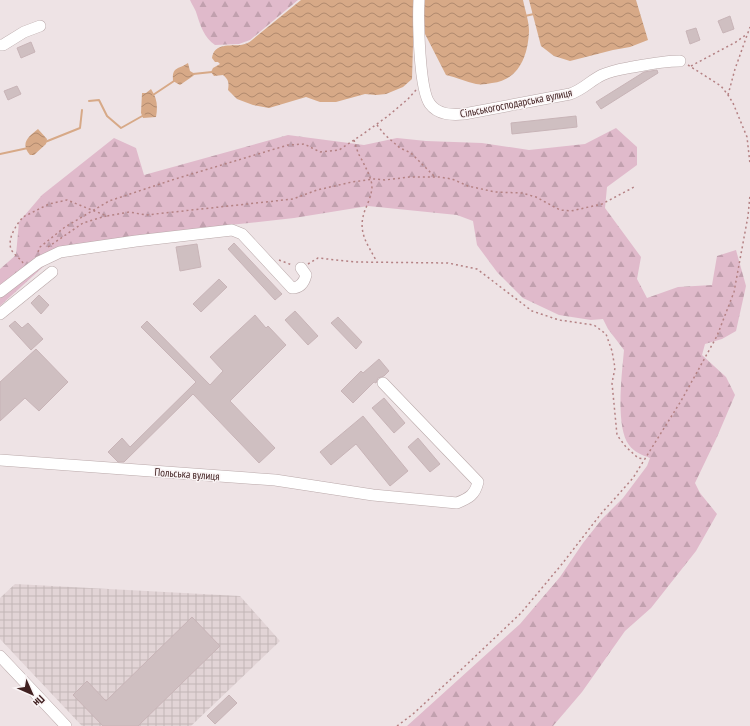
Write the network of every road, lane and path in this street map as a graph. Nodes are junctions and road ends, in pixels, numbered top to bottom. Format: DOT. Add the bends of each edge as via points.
graph roads {
  1 [pos="419,0"];
  2 [pos="40,26"];
  3 [pos="750,27"];
  4 [pos="747,34"];
  5 [pos="0,45"];
  6 [pos="680,61"];
  7 [pos="691,66"];
  8 [pos="423,81"];
  9 [pos="728,95"];
  10 [pos="377,124"];
  11 [pos="354,140"];
  12 [pos="750,164"];
  13 [pos="435,177"];
  14 [pos="370,180"];
  15 [pos="636,186"];
  16 [pos="750,195"];
  17 [pos="94,210"];
  18 [pos="107,216"];
  19 [pos="274,258"];
  20 [pos="377,262"];
  21 [pos="301,268"];
  22 [pos="28,270"];
  23 [pos="52,272"];
  24 [pos="0,292"];
  25 [pos="0,314"];
  26 [pos="383,383"];
  27 [pos="645,459"];
  28 [pos="0,460"];
  29 [pos="0,656"];
  30 [pos="66,726"];
  31 [pos="397,726"];
  1 -- 8 [label="street, Сільськогосподарська вулиця" via="418,21"];
  2 -- 5 [label="street"];
  3 -- 4 [label="path"];
  4 -- 7 [label="path"];
  4 -- 9 [label="path"];
  6 -- 7 [label="path"];
  6 -- 8 [label="street, Сільськогосподарська вулиця" via="618,69 591,81 576,92 453,115 444,113 430,104"];
  7 -- 9 [label="path" via="720,86"];
  8 -- 10 [label="path" via="408,99"];
  9 -- 12 [label="path" via="747,137"];
  10 -- 11 [label="path"];
  10 -- 13 [label="path" via="385,136 411,153"];
  11 -- 14 [label="path"];
  11 -- 17 [label="path" via="339,150 320,152 304,144 288,145 175,179 110,201"];
  13 -- 14 [label="path"];
  13 -- 15 [label="path" via="495,192 522,193 541,199 560,210 571,211 602,204"];
  14 -- 18 [label="path" via="317,190 293,199 168,213 146,215 129,212"];
  14 -- 20 [label="path" via="372,187 364,214 362,233"];
  16 -- 27 [label="path" via="734,292 717,336"];
  17 -- 18 [label="path"];
  17 -- 18 [label="path" via="65,227 40,247 36,257 83,223"];
  17 -- 22 [label="path" via="67,200 49,204 23,217 13,231 10,245 11,250"];
  19 -- 21 [label="path"];
  20 -- 21 [label="path" via="318,258"];
  20 -- 27 [label="path" via="448,263 477,269 532,311 558,320 594,324 606,334 612,350 617,435 638,458"];
  21 -- 22 [label="street" via="306,275 304,281 297,288 292,288 242,234 232,230 136,240 60,252 38,262"];
  22 -- 24 [label="street"];
  23 -- 25 [label="street"];
  26 -- 28 [label="street, Польська вулиця" via="478,482 476,489 468,498 457,503 373,495 275,480"];
  27 -- 31 [label="path" via="634,478 600,515 520,613"];
  29 -- 30 [label="street"];
}
